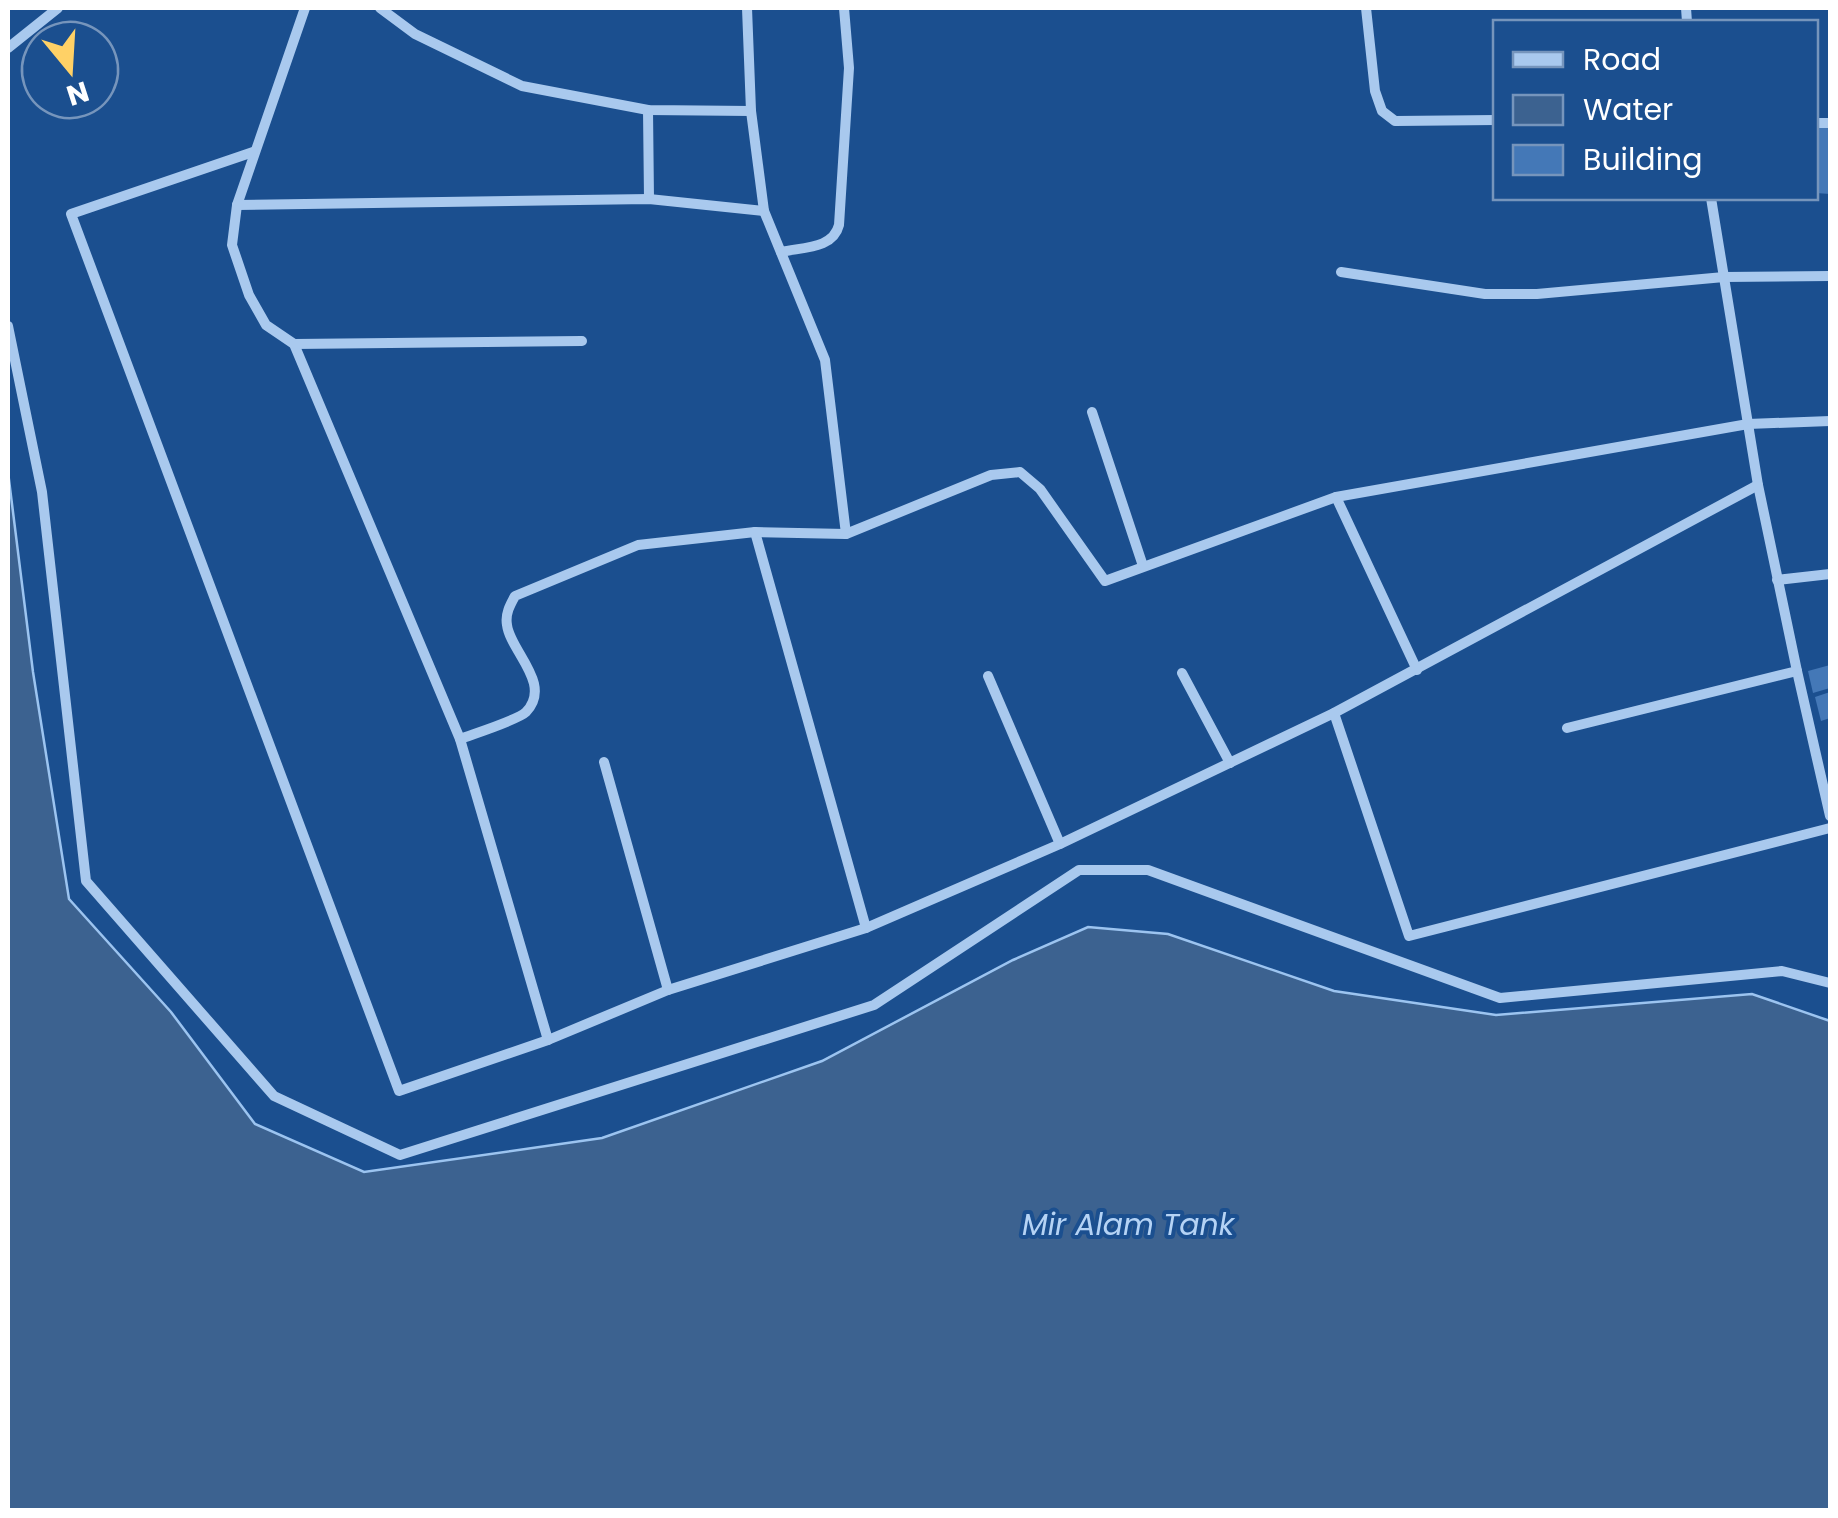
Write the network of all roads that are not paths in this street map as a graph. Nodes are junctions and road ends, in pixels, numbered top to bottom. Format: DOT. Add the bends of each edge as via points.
graph roads {
  1 [pos="58,8"];
  2 [pos="305,8"];
  3 [pos="380,8"];
  4 [pos="747,8"];
  5 [pos="844,8"];
  6 [pos="1366,8"];
  7 [pos="8,48"];
  8 [pos="648,110"];
  9 [pos="751,111"];
  10 [pos="1493,120"];
  11 [pos="253,152"];
  12 [pos="649,199"];
  13 [pos="1711,200"];
  14 [pos="236,205"];
  15 [pos="764,210"];
  16 [pos="781,252"];
  17 [pos="1341,272"];
  18 [pos="1830,276"];
  19 [pos="1724,277"];
  20 [pos="8,326"];
  21 [pos="582,341"];
  22 [pos="294,344"];
  23 [pos="1092,412"];
  24 [pos="1830,421"];
  25 [pos="1748,424"];
  26 [pos="1758,485"];
  27 [pos="1336,497"];
  28 [pos="755,532"];
  29 [pos="846,534"];
  30 [pos="1143,566"];
  31 [pos="1830,574"];
  32 [pos="1777,580"];
  33 [pos="1417,670"];
  34 [pos="1796,671"];
  35 [pos="1182,673"];
  36 [pos="988,676"];
  37 [pos="1334,713"];
  38 [pos="1567,728"];
  39 [pos="460,739"];
  40 [pos="604,762"];
  41 [pos="1230,763"];
  42 [pos="1830,816"];
  43 [pos="1830,828"];
  44 [pos="1060,844"];
  45 [pos="866,928"];
  46 [pos="1830,983"];
  47 [pos="668,990"];
  48 [pos="548,1040"];
  1 -- 7 [label="street"];
  2 -- 11 [label="street"];
  3 -- 8 [label="street" via="415,34 522,86"];
  4 -- 9 [label="street"];
  5 -- 16 [label="street" via="848,68 839,225 827,243"];
  6 -- 10 [label="street" via="1382,111 1395,120"];
  8 -- 9 [label="street"];
  8 -- 12 [label="street"];
  9 -- 15 [label="street"];
  11 -- 14 [label="street"];
  11 -- 48 [label="street" via="71,214 399,1090"];
  12 -- 14 [label="street"];
  12 -- 15 [label="street"];
  13 -- 19 [label="street"];
  14 -- 22 [label="street" via="232,245 248,296 266,325"];
  15 -- 16 [label="street"];
  16 -- 29 [label="street" via="826,360"];
  17 -- 19 [label="street" via="1485,294"];
  18 -- 19 [label="street"];
  19 -- 25 [label="street"];
  20 -- 46 [label="street" via="42,492 86,881 274,1096 400,1155 874,1005 1079,870 1148,870 1500,998 1782,971"];
  21 -- 22 [label="street"];
  22 -- 39 [label="street"];
  23 -- 30 [label="street"];
  24 -- 25 [label="street"];
  25 -- 26 [label="street"];
  25 -- 27 [label="street"];
  26 -- 32 [label="street"];
  26 -- 33 [label="street"];
  27 -- 30 [label="street"];
  27 -- 33 [label="street"];
  28 -- 29 [label="street"];
  28 -- 39 [label="street" via="638,545 515,596 506,627 532,676 534,695 525,712"];
  28 -- 45 [label="street"];
  29 -- 30 [label="street" via="992,476 1020,472 1040,489 1105,582"];
  31 -- 32 [label="street"];
  32 -- 34 [label="street"];
  33 -- 37 [label="street"];
  34 -- 38 [label="street"];
  34 -- 42 [label="street"];
  35 -- 41 [label="street"];
  36 -- 44 [label="street"];
  37 -- 41 [label="street"];
  37 -- 43 [label="street" via="1409,936"];
  39 -- 48 [label="street"];
  40 -- 47 [label="street"];
  41 -- 44 [label="street"];
  44 -- 45 [label="street"];
  45 -- 47 [label="street"];
  47 -- 48 [label="street"];
}
